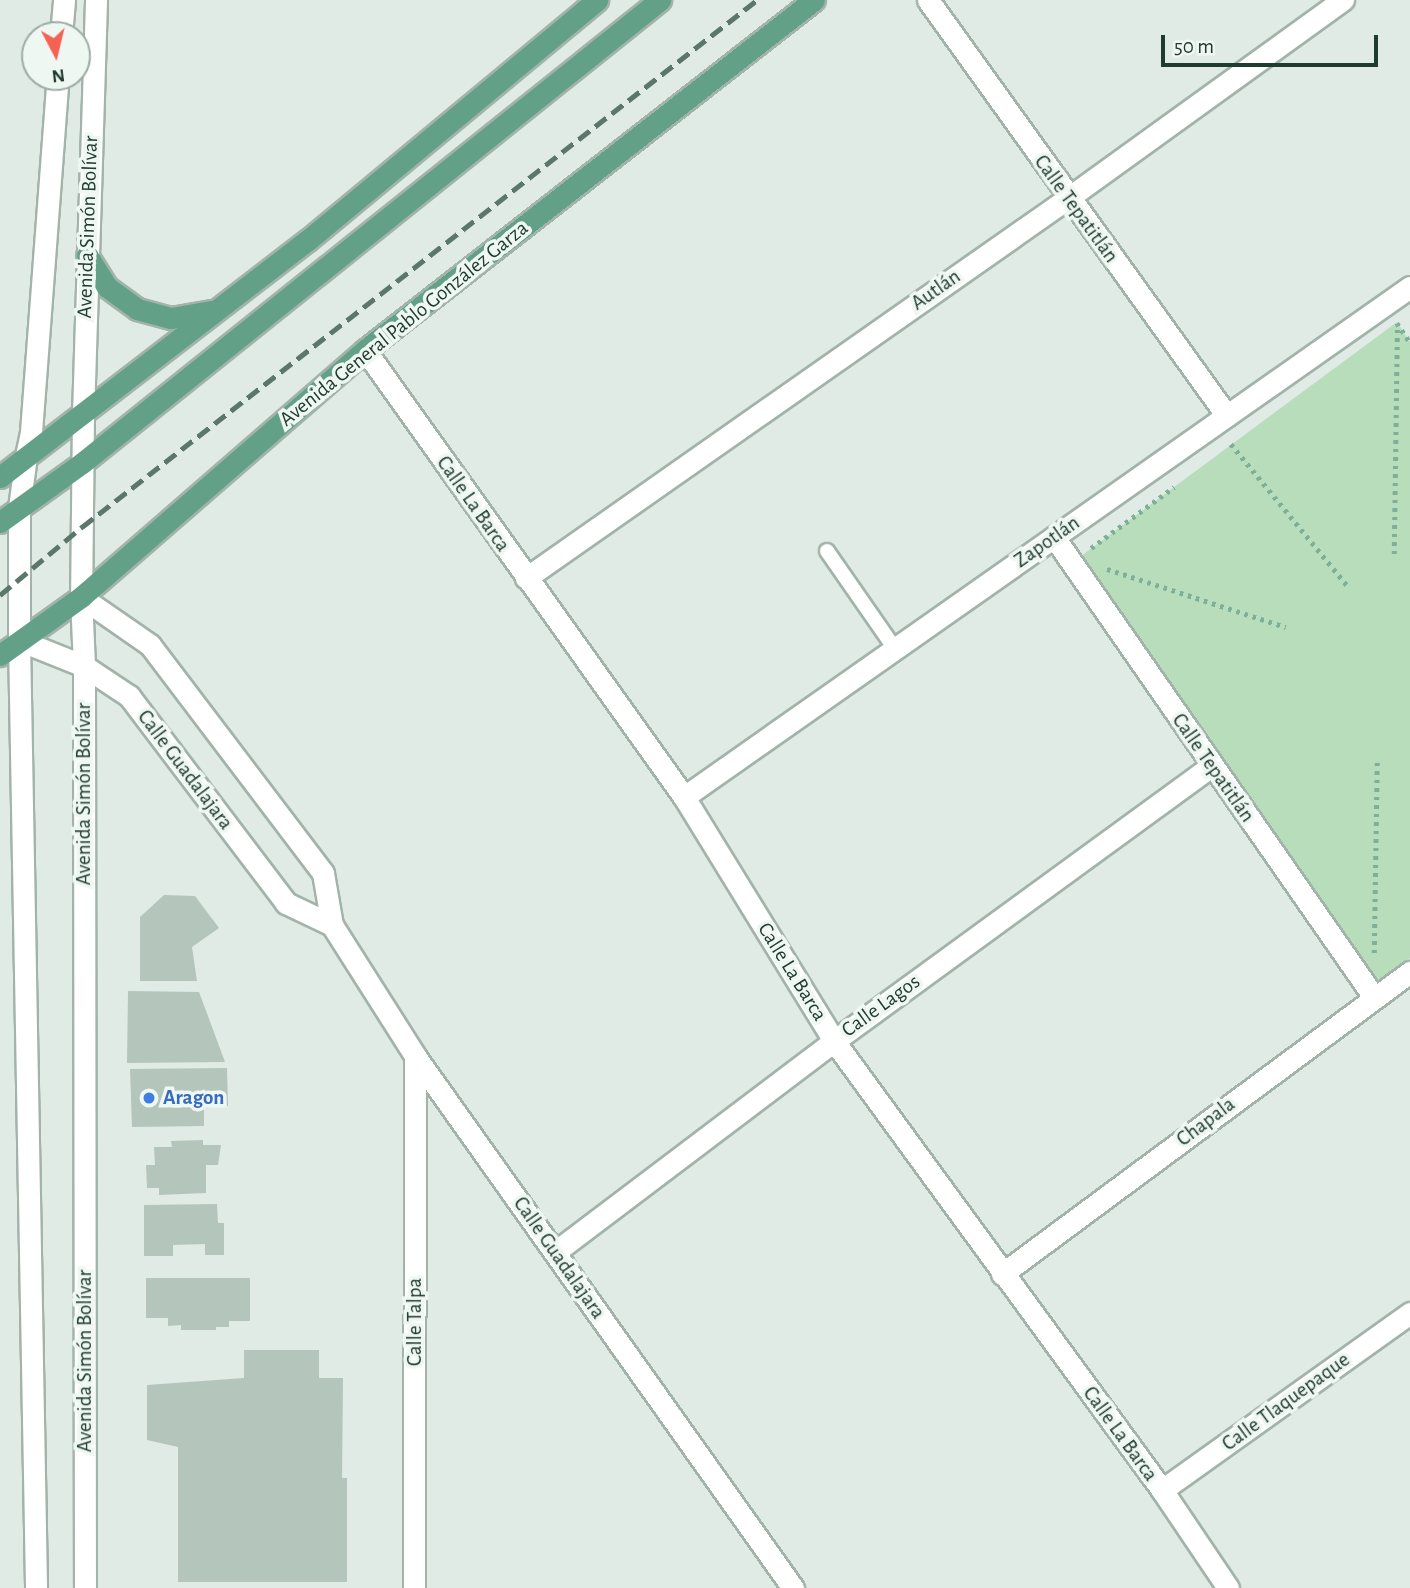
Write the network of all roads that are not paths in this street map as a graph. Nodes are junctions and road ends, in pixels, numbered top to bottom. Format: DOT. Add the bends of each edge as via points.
graph roads {
  1 [pos="64,0"];
  2 [pos="96,0"];
  3 [pos="597,0"];
  4 [pos="660,0"];
  5 [pos="814,0"];
  6 [pos="928,0"];
  7 [pos="1343,0"];
  8 [pos="62,21"];
  9 [pos="57,91"];
  10 [pos="1068,198"];
  11 [pos="87,256"];
  12 [pos="1409,291"];
  13 [pos="221,308"];
  14 [pos="365,351"];
  15 [pos="83,415"];
  16 [pos="1227,416"];
  17 [pos="26,456"];
  18 [pos="82,463"];
  19 [pos="0,477"];
  20 [pos="19,508"];
  21 [pos="0,522"];
  22 [pos="1054,537"];
  23 [pos="827,551"];
  24 [pos="526,578"];
  25 [pos="80,597"];
  26 [pos="19,640"];
  27 [pos="895,649"];
  28 [pos="0,655"];
  29 [pos="84,666"];
  30 [pos="1211,766"];
  31 [pos="684,797"];
  32 [pos="332,925"];
  33 [pos="1410,972"];
  34 [pos="1374,997"];
  35 [pos="834,1041"];
  36 [pos="415,1056"];
  37 [pos="555,1252"];
  38 [pos="1002,1274"];
  39 [pos="1410,1313"];
  40 [pos="1162,1490"];
  41 [pos="36,1588"];
  42 [pos="85,1588"];
  43 [pos="414,1588"];
  44 [pos="793,1588"];
  45 [pos="1228,1588"];
  1 -- 8 [label="street"];
  2 -- 11 [label="street, Avenida Simón Bolívar"];
  3 -- 13 [label="main road"];
  4 -- 18 [label="main road"];
  5 -- 14 [label="main road, Avenida General Pablo González Garza"];
  6 -- 10 [label="street, Calle Tepatitlán"];
  7 -- 10 [label="street, Autlán"];
  9 -- 17 [label="street, Avenida Simón Bolívar"];
  10 -- 16 [label="street, Calle Tepatitlán"];
  10 -- 24 [label="street, Autlán"];
  11 -- 13 [label="main road" via="107,287 137,309 171,318"];
  11 -- 15 [label="street, Avenida Simón Bolívar"];
  12 -- 16 [label="street, Zapotlán"];
  13 -- 15 [label="main road"];
  14 -- 24 [label="street, Calle La Barca"];
  14 -- 25 [label="main road, Avenida General Pablo González Garza"];
  15 -- 17 [label="main road"];
  15 -- 18 [label="street, Avenida Simón Bolívar"];
  16 -- 22 [label="street, Zapotlán"];
  17 -- 19 [label="main road"];
  17 -- 20 [label="street, Avenida Simón Bolívar"];
  18 -- 20 [label="main road"];
  18 -- 25 [label="street, Avenida Simón Bolívar"];
  20 -- 21 [label="main road"];
  20 -- 26 [label="street, Avenida Simón Bolívar"];
  22 -- 27 [label="street, Zapotlán"];
  22 -- 30 [label="street, Calle Tepatitlán"];
  23 -- 27 [label="lane"];
  24 -- 31 [label="street, Calle La Barca"];
  25 -- 26 [label="main road, Avenida General Pablo González Garza"];
  25 -- 29 [label="street, Avenida Simón Bolívar"];
  25 -- 32 [label="street, Calle Guadalajara" via="150,645 323,873"];
  26 -- 28 [label="main road, Avenida General Pablo González Garza"];
  26 -- 29 [label="street, Calle Guadalajara"];
  26 -- 41 [label="street, Avenida Simón Bolívar"];
  27 -- 31 [label="street, Zapotlán"];
  29 -- 32 [label="street, Calle Guadalajara" via="129,696 286,903"];
  29 -- 42 [label="street, Avenida Simón Bolívar"];
  30 -- 34 [label="street, Calle Tepatitlán"];
  30 -- 35 [label="street, Calle Lagos"];
  31 -- 35 [label="street, Calle La Barca"];
  32 -- 36 [label="street, Calle Guadalajara"];
  33 -- 34 [label="street, Chapala"];
  34 -- 38 [label="street, Chapala"];
  35 -- 37 [label="street, Calle Lagos"];
  35 -- 38 [label="street, Calle La Barca"];
  36 -- 37 [label="street, Calle Guadalajara"];
  36 -- 43 [label="street, Calle Talpa"];
  37 -- 44 [label="street, Calle Guadalajara"];
  38 -- 40 [label="street, Calle La Barca"];
  39 -- 40 [label="street, Calle Tlaquepaque"];
  40 -- 45 [label="street, Calle La Barca"];
}
